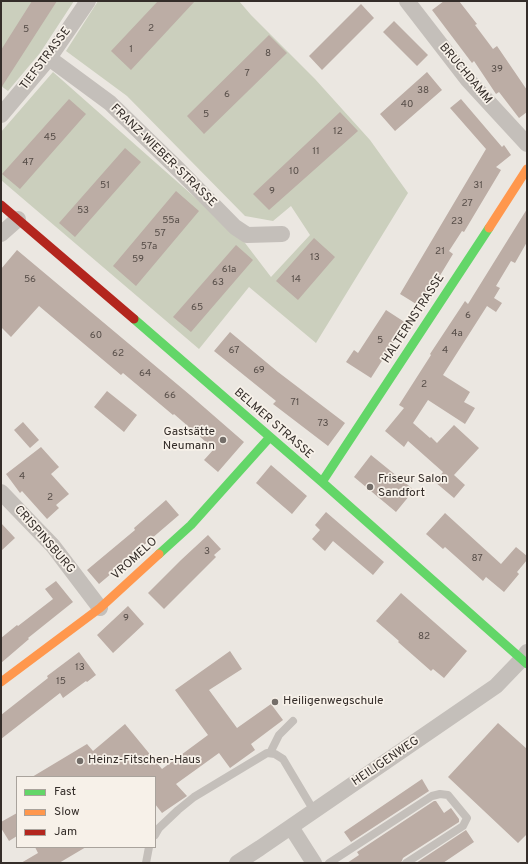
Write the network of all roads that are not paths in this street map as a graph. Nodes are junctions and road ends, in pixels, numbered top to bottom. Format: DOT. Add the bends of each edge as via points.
graph roads {
  1 [pos="88,1"];
  2 [pos="407,1"];
  3 [pos="49,58"];
  4 [pos="1,115"];
  5 [pos="527,144"];
  6 [pos="527,169"];
  7 [pos="1,205"];
  8 [pos="18,219"];
  9 [pos="1,234"];
  10 [pos="282,234"];
  11 [pos="270,437"];
  12 [pos="322,482"];
  13 [pos="1,492"];
  14 [pos="100,608"];
  15 [pos="525,659"];
  16 [pos="1,682"];
  17 [pos="293,721"];
  18 [pos="270,753"];
  19 [pos="314,811"];
  20 [pos="291,827"];
  21 [pos="156,832"];
  22 [pos="149,848"];
  23 [pos="146,863"];
  24 [pos="237,863"];
  25 [pos="314,863"];
  26 [pos="329,863"];
  27 [pos="406,863"];
  1 -- 3 [label="street, TIEFSTRASSE"];
  2 -- 5 [label="street, BRUCHDAMM" via="468,80"];
  3 -- 4 [label="street, TIEFSTRASSE"];
  3 -- 10 [label="street, FRANZ-WIEBER-STRASSE" via="110,103 236,227 247,235"];
  6 -- 12 [label="street, HALTERNSTRASSE"];
  7 -- 8 [label="street, BELMER STRASSE"];
  8 -- 9 [label="street"];
  8 -- 11 [label="street, BELMER STRASSE"];
  11 -- 12 [label="street, BELMER STRASSE"];
  11 -- 14 [label="street, VROMELO" via="191,525"];
  12 -- 15 [label="street, BELMER STRASSE"];
  13 -- 14 [label="street, CRISPINSBURG" via="53,546"];
  14 -- 16 [label="street, VROMELO"];
  15 -- 19 [label="street, HEILIGENWEG" via="496,686"];
  17 -- 18 [label="lane" via="279,735"];
  18 -- 19 [label="lane" via="283,759"];
  18 -- 21 [label="lane" via="194,798"];
  19 -- 20 [label="street, HEILIGENWEG"];
  20 -- 24 [label="street, HEILIGENWEG"];
  20 -- 25 [label="street"];
  22 -- 23 [label="lane"];
  26 -- 27 [label="lane" via="432,796 448,795 467,818 463,826"];
}
